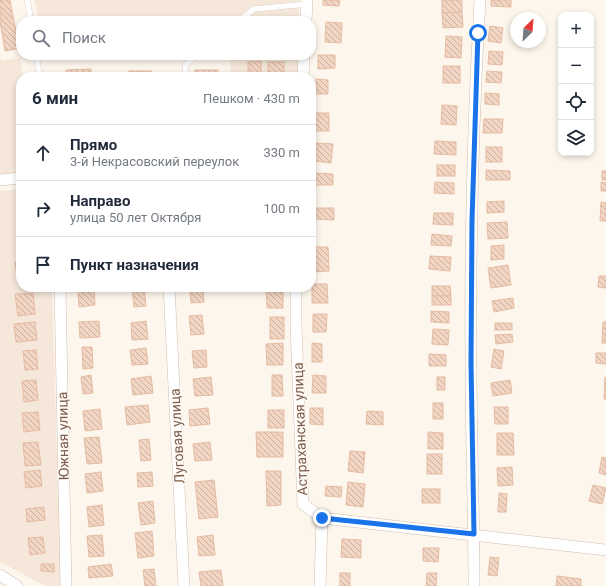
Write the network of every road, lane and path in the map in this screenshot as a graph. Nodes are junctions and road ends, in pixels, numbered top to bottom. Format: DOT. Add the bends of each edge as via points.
graph roads {
  1 [pos="27,0"];
  2 [pos="480,0"];
  3 [pos="307,2"];
  4 [pos="30,16"];
  5 [pos="245,16"];
  6 [pos="306,16"];
  7 [pos="37,60"];
  8 [pos="192,60"];
  9 [pos="304,60"];
  10 [pos="39,72"];
  11 [pos="186,72"];
  12 [pos="303,72"];
  13 [pos="16,178"];
  14 [pos="0,180"];
  15 [pos="60,292"];
  16 [pos="169,292"];
  17 [pos="296,292"];
  18 [pos="322,518"];
  19 [pos="474,534"];
  20 [pos="606,550"];
  21 [pos="0,575"];
  22 [pos="17,586"];
  23 [pos="66,586"];
  24 [pos="184,586"];
  25 [pos="320,586"];
  26 [pos="474,586"];
  1 -- 4 [label="lane"];
  2 -- 19 [label="street" via="472,220"];
  3 -- 5 [label="lane" via="254,9"];
  3 -- 6 [label="street"];
  7 -- 10 [label="lane"];
  8 -- 11 [label="lane" via="185,65"];
  9 -- 12 [label="street"];
  13 -- 14 [label="street"];
  15 -- 23 [label="street, Южная улица"];
  16 -- 24 [label="street, Луговая улица"];
  17 -- 18 [label="street, Астраханская улица" via="303,504"];
  18 -- 19 [label="street"];
  18 -- 25 [label="street"];
  19 -- 20 [label="street"];
  19 -- 26 [label="street"];
  21 -- 22 [label="street"];
}
